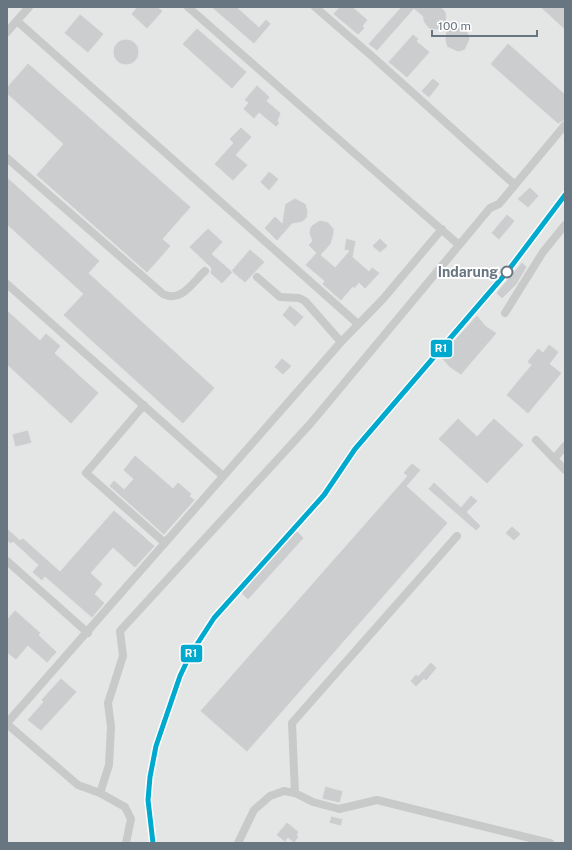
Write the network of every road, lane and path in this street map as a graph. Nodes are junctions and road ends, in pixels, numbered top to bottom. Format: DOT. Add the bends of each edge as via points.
graph roads {
  1 [pos="29,7"];
  2 [pos="188,7"];
  3 [pos="314,7"];
  4 [pos="17,20"];
  5 [pos="7,32"];
  6 [pos="565,125"];
  7 [pos="7,158"];
  8 [pos="515,185"];
  9 [pos="565,226"];
  10 [pos="442,229"];
  11 [pos="459,245"];
  12 [pos="205,271"];
  13 [pos="257,277"];
  14 [pos="7,285"];
  15 [pos="505,313"];
  16 [pos="358,324"];
  17 [pos="341,342"];
  18 [pos="144,406"];
  19 [pos="536,440"];
  20 [pos="565,446"];
  21 [pos="554,459"];
  22 [pos="565,470"];
  23 [pos="223,476"];
  24 [pos="457,536"];
  25 [pos="165,543"];
  26 [pos="7,561"];
  27 [pos="88,633"];
  28 [pos="7,723"];
  29 [pos="295,792"];
  30 [pos="100,793"];
  31 [pos="126,843"];
  32 [pos="238,843"];
  33 [pos="550,843"];
  1 -- 4 [label="lane"];
  2 -- 10 [label="lane"];
  3 -- 8 [label="lane"];
  4 -- 5 [label="lane"];
  4 -- 16 [label="lane"];
  6 -- 8 [label="lane"];
  7 -- 12 [label="lane" via="162,294 170,297 179,296"];
  8 -- 11 [label="lane" via="499,204 490,208"];
  9 -- 15 [label="lane" via="544,252"];
  10 -- 11 [label="lane"];
  10 -- 16 [label="lane" via="384,299"];
  11 -- 30 [label="lane" via="311,423 120,631 123,656 108,703 111,727 110,765"];
  13 -- 17 [label="lane" via="280,297 299,298 305,301"];
  14 -- 18 [label="lane"];
  16 -- 17 [label="lane"];
  17 -- 23 [label="lane"];
  18 -- 23 [label="lane"];
  18 -- 25 [label="lane" via="86,472"];
  19 -- 21 [label="lane"];
  20 -- 21 [label="lane"];
  21 -- 22 [label="lane"];
  23 -- 25 [label="lane"];
  24 -- 29 [label="lane" via="292,723"];
  25 -- 27 [label="lane"];
  26 -- 27 [label="lane"];
  27 -- 28 [label="lane"];
  28 -- 30 [label="lane" via="78,785"];
  29 -- 32 [label="lane" via="284,791 270,796 254,810"];
  29 -- 33 [label="lane" via="313,802 339,809 377,800"];
  30 -- 31 [label="lane" via="125,807 131,819"];
}
